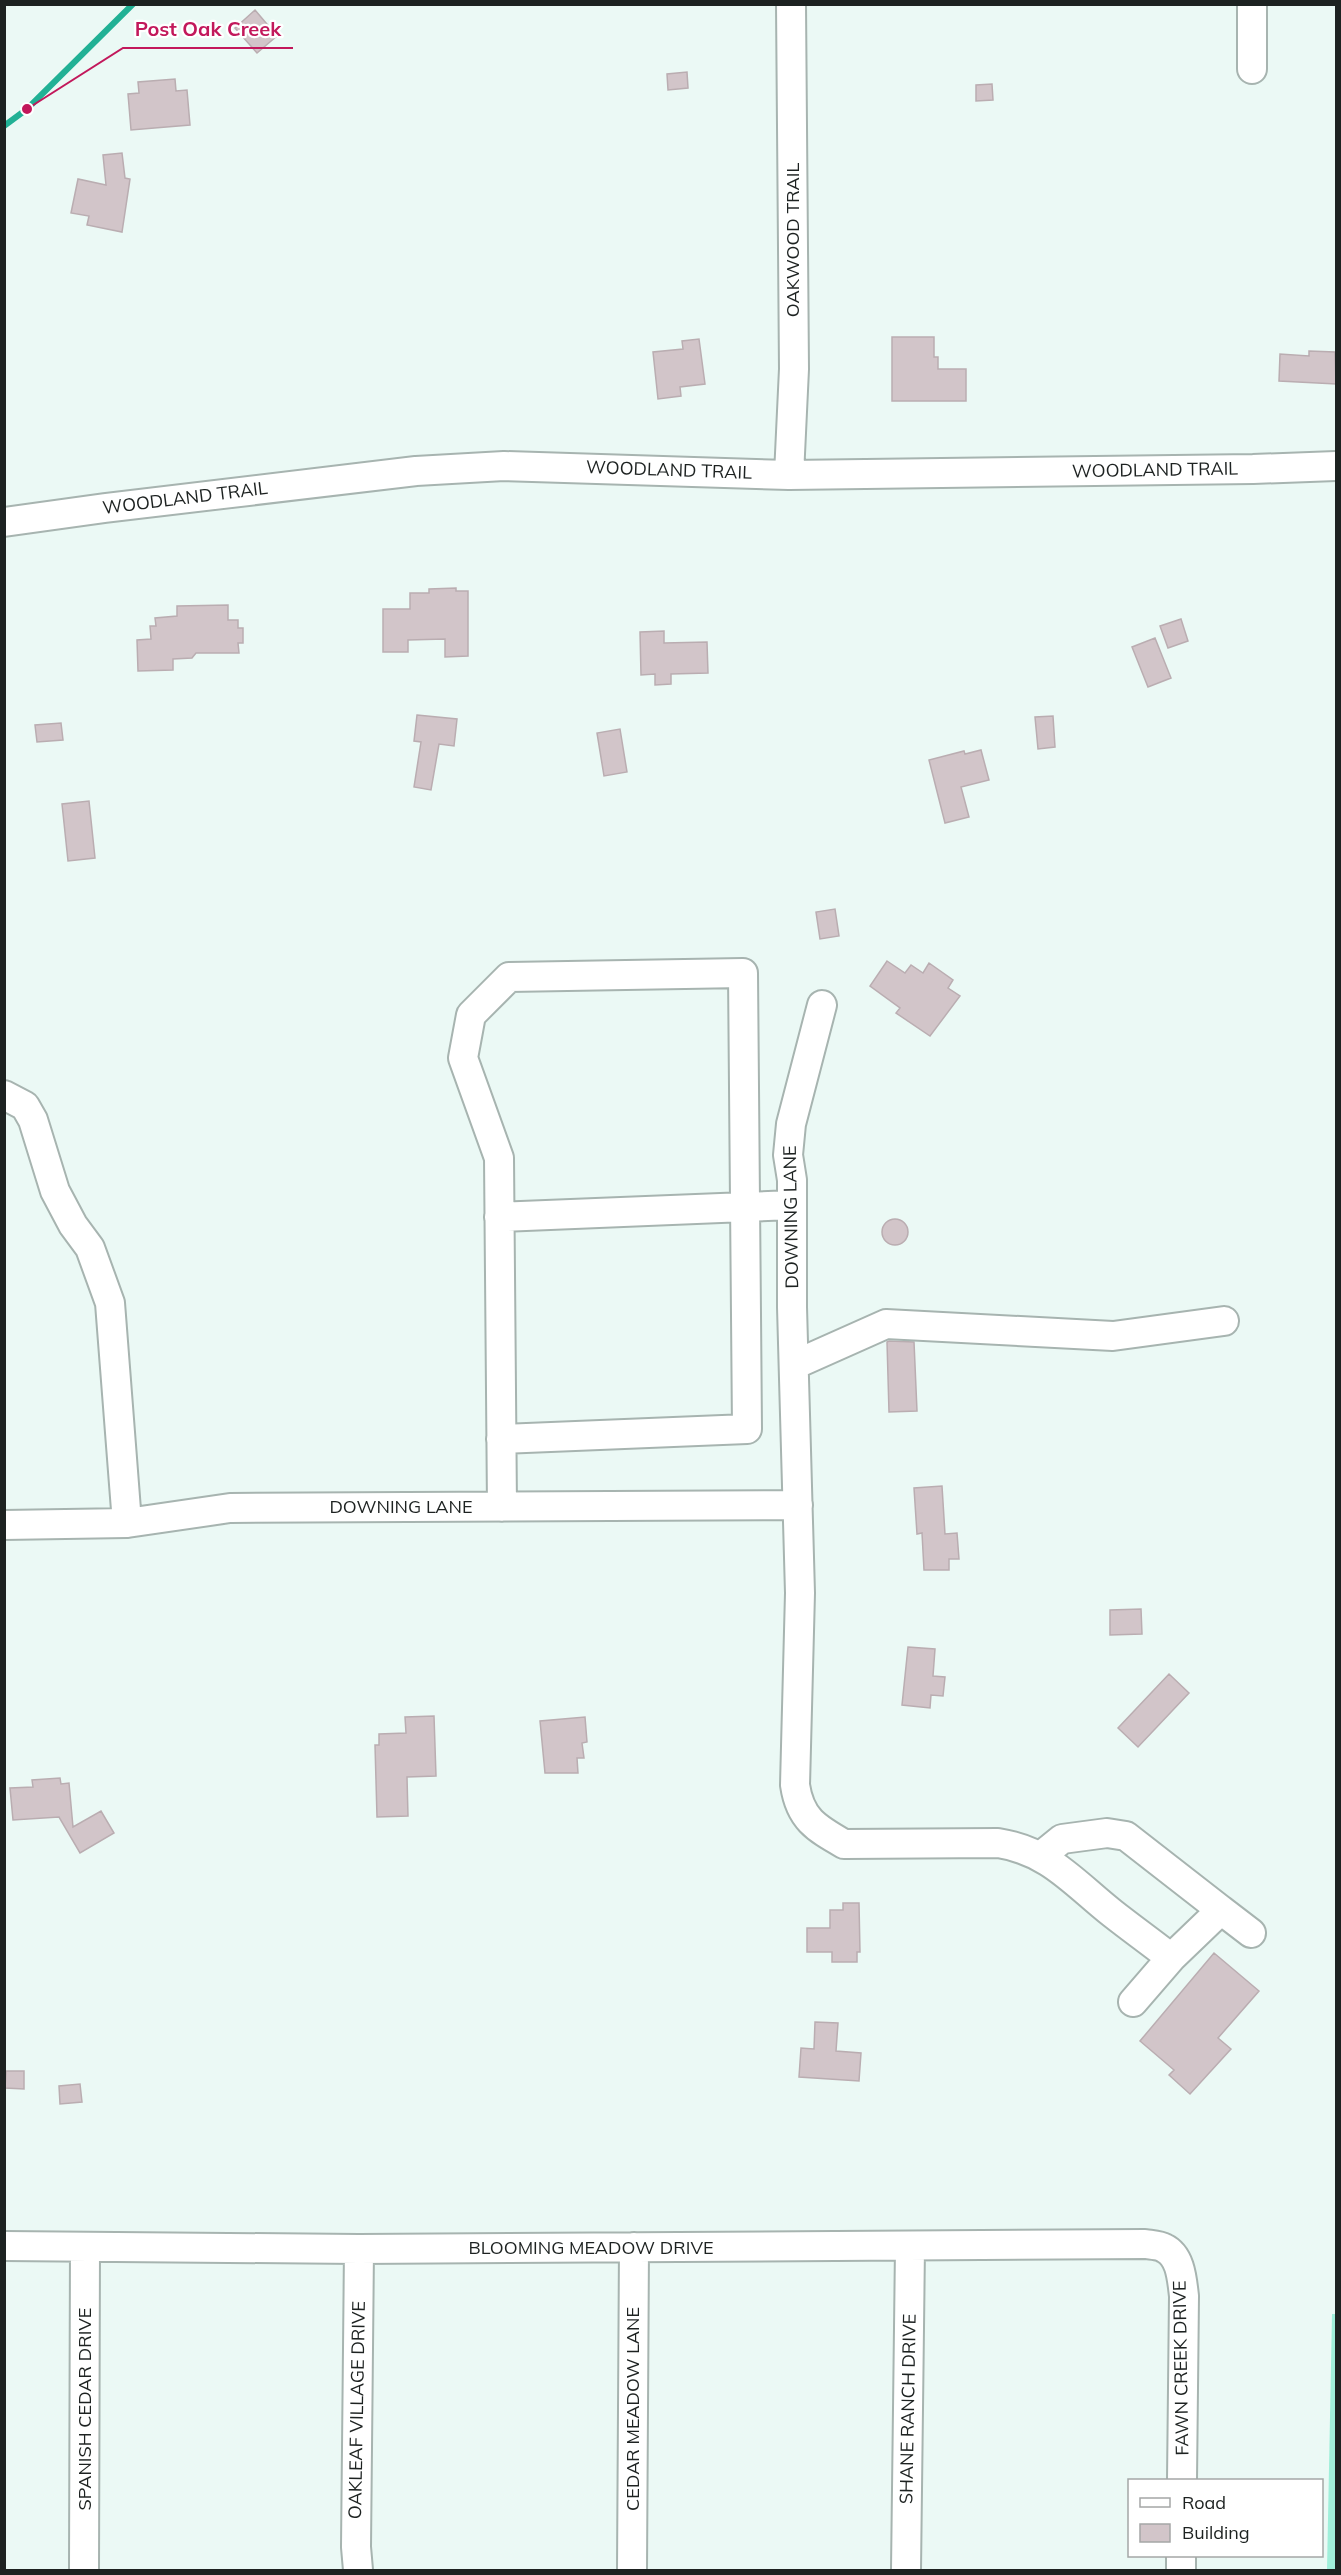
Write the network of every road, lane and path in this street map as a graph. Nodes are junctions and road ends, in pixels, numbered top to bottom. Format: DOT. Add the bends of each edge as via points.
graph roads {
  1 [pos="791,4"];
  2 [pos="1252,4"];
  3 [pos="1252,69"];
  4 [pos="1336,466"];
  5 [pos="789,474"];
  6 [pos="4,522"];
  7 [pos="822,1005"];
  8 [pos="4,1095"];
  9 [pos="792,1205"];
  10 [pos="747,1206"];
  11 [pos="500,1217"];
  12 [pos="1224,1321"];
  13 [pos="794,1365"];
  14 [pos="501,1438"];
  15 [pos="798,1505"];
  16 [pos="502,1507"];
  17 [pos="126,1523"];
  18 [pos="4,1525"];
  19 [pos="1041,1856"];
  20 [pos="1221,1910"];
  21 [pos="1251,1933"];
  22 [pos="1172,1958"];
  23 [pos="1133,2002"];
  24 [pos="4,2246"];
  25 [pos="86,2247"];
  26 [pos="634,2247"];
  27 [pos="910,2247"];
  28 [pos="359,2249"];
  29 [pos="1174,2256"];
  30 [pos="1182,2479"];
  31 [pos="84,2571"];
  32 [pos="358,2571"];
  33 [pos="632,2571"];
  34 [pos="906,2571"];
  1 -- 5 [label="street, OAKWOOD TRAIL" via="794,369"];
  2 -- 3 [label="street"];
  4 -- 5 [label="street, WOODLAND TRAIL"];
  5 -- 6 [label="street, WOODLAND TRAIL" via="504,466 416,471"];
  7 -- 9 [label="street, DOWNING LANE" via="791,1124 788,1155"];
  8 -- 17 [label="street" via="25,1106 33,1120 55,1191 90,1248 110,1303"];
  9 -- 10 [label="street"];
  9 -- 13 [label="street, DOWNING LANE"];
  10 -- 11 [label="street"];
  10 -- 11 [label="street" via="743,974 509,977 471,1015 464,1058 499,1158"];
  10 -- 14 [label="street" via="747,1429"];
  11 -- 14 [label="street"];
  12 -- 13 [label="street" via="1113,1336 886,1324"];
  13 -- 15 [label="street, DOWNING LANE"];
  14 -- 16 [label="street"];
  15 -- 16 [label="street, DOWNING LANE"];
  15 -- 19 [label="street, DOWNING LANE" via="798,1804 821,1831 844,1844 998,1843"];
  16 -- 17 [label="street, DOWNING LANE" via="230,1508"];
  17 -- 18 [label="street, DOWNING LANE"];
  19 -- 20 [label="street" via="1062,1839 1107,1833 1126,1836"];
  19 -- 22 [label="street, DOWNING LANE"];
  20 -- 21 [label="street"];
  20 -- 22 [label="street"];
  22 -- 23 [label="street"];
  24 -- 25 [label="street, BLOOMING MEADOW DRIVE"];
  25 -- 28 [label="street, BLOOMING MEADOW DRIVE"];
  25 -- 31 [label="street, SPANISH CEDAR DRIVE"];
  26 -- 27 [label="street, BLOOMING MEADOW DRIVE"];
  26 -- 28 [label="street, BLOOMING MEADOW DRIVE"];
  26 -- 33 [label="street, CEDAR MEADOW LANE"];
  27 -- 29 [label="street, BLOOMING MEADOW DRIVE" via="1145,2244 1164,2247"];
  27 -- 34 [label="street, SHANE RANCH DRIVE"];
  28 -- 32 [label="street, OAKLEAF VILLAGE DRIVE"];
  29 -- 30 [label="street, FAWN CREEK DRIVE" via="1184,2296"];
}
